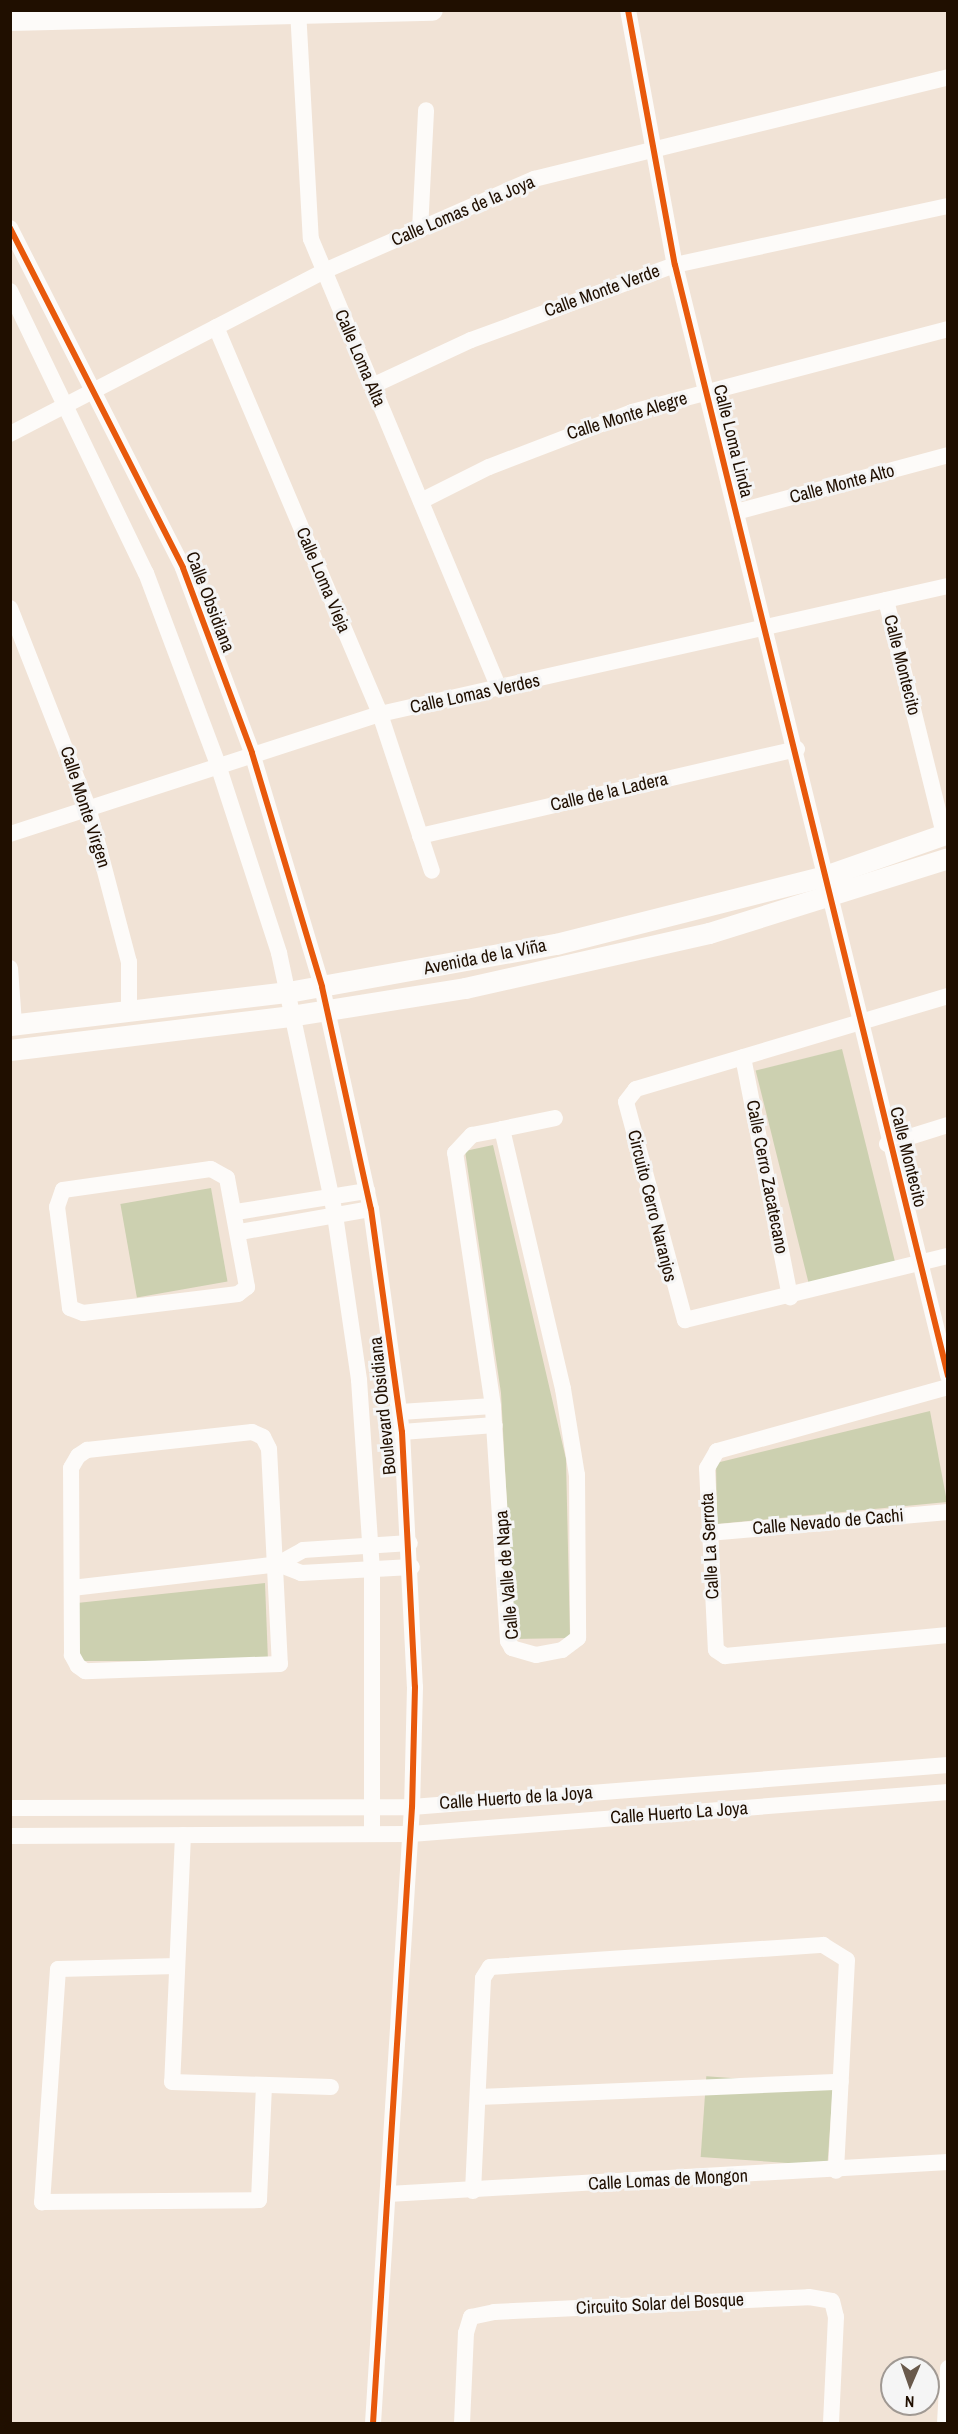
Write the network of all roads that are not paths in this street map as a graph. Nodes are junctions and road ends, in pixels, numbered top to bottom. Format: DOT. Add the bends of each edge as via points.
graph roads {
  1 [pos="432,10"];
  2 [pos="628,10"];
  3 [pos="299,14"];
  4 [pos="10,20"];
  5 [pos="948,76"];
  6 [pos="426,110"];
  7 [pos="650,148"];
  8 [pos="948,206"];
  9 [pos="10,228"];
  10 [pos="420,230"];
  11 [pos="675,265"];
  12 [pos="322,272"];
  13 [pos="10,291"];
  14 [pos="216,327"];
  15 [pos="948,329"];
  16 [pos="372,386"];
  17 [pos="94,391"];
  18 [pos="705,392"];
  19 [pos="65,406"];
  20 [pos="10,434"];
  21 [pos="948,455"];
  22 [pos="421,501"];
  23 [pos="736,512"];
  24 [pos="948,586"];
  25 [pos="886,600"];
  26 [pos="10,608"];
  27 [pos="766,628"];
  28 [pos="499,688"];
  29 [pos="380,714"];
  30 [pos="797,749"];
  31 [pos="252,753"];
  32 [pos="218,765"];
  33 [pos="88,807"];
  34 [pos="946,833"];
  35 [pos="10,834"];
  36 [pos="420,836"];
  37 [pos="948,858"];
  38 [pos="432,871"];
  39 [pos="830,885"];
  40 [pos="10,968"];
  41 [pos="322,987"];
  42 [pos="288,992"];
  43 [pos="948,996"];
  44 [pos="326,1009"];
  45 [pos="129,1012"];
  46 [pos="290,1016"];
  47 [pos="12,1024"];
  48 [pos="862,1024"];
  49 [pos="10,1050"];
  50 [pos="743,1057"];
  51 [pos="555,1118"];
  52 [pos="948,1125"];
  53 [pos="502,1129"];
  54 [pos="887,1144"];
  55 [pos="367,1191"];
  56 [pos="332,1197"];
  57 [pos="371,1209"];
  58 [pos="236,1212"];
  59 [pos="335,1215"];
  60 [pos="240,1232"];
  61 [pos="948,1256"];
  62 [pos="920,1266"];
  63 [pos="790,1297"];
  64 [pos="948,1376"];
  65 [pos="948,1387"];
  66 [pos="493,1406"];
  67 [pos="400,1412"];
  68 [pos="495,1425"];
  69 [pos="402,1432"];
  70 [pos="948,1512"];
  71 [pos="708,1533"];
  72 [pos="410,1543"];
  73 [pos="371,1546"];
  74 [pos="278,1564"];
  75 [pos="412,1566"];
  76 [pos="372,1569"];
  77 [pos="72,1588"];
  78 [pos="948,1635"];
  79 [pos="948,1765"];
  80 [pos="948,1792"];
  81 [pos="372,1806"];
  82 [pos="412,1807"];
  83 [pos="10,1808"];
  84 [pos="372,1833"];
  85 [pos="411,1834"];
  86 [pos="183,1835"];
  87 [pos="10,1836"];
  88 [pos="177,1966"];
  89 [pos="841,2082"];
  90 [pos="264,2087"];
  91 [pos="331,2087"];
  92 [pos="478,2097"];
  93 [pos="948,2162"];
  94 [pos="836,2171"];
  95 [pos="473,2191"];
  96 [pos="388,2194"];
  97 [pos="948,2368"];
  98 [pos="373,2424"];
  99 [pos="462,2424"];
  100 [pos="831,2424"];
  101 [pos="945,2424"];
  1 -- 3 [label="street"];
  2 -- 7 [label="street, Calle Loma Linda"];
  3 -- 4 [label="street"];
  3 -- 12 [label="street, Calle Loma Alta" via="305,203"];
  5 -- 7 [label="street, Calle Lomas de la Joya"];
  6 -- 10 [label="street"];
  7 -- 10 [label="street, Calle Lomas de la Joya" via="534,179"];
  7 -- 11 [label="street, Calle Loma Linda"];
  8 -- 11 [label="street, Calle Monte Verde"];
  9 -- 17 [label="street, Calle Obsidiana"];
  10 -- 12 [label="street, Calle Lomas de la Joya"];
  11 -- 16 [label="street, Calle Monte Verde" via="552,308"];
  11 -- 18 [label="street, Calle Loma Linda"];
  12 -- 14 [label="street, Calle Lomas de la Joya"];
  12 -- 16 [label="street, Calle Loma Alta"];
  13 -- 19 [label="street"];
  14 -- 17 [label="street, Calle Lomas de la Joya"];
  14 -- 29 [label="street, Calle Loma Vieja"];
  15 -- 18 [label="street, Calle Monte Alegre"];
  16 -- 22 [label="street, Calle Loma Alta"];
  17 -- 19 [label="street, Calle Lomas de la Joya"];
  17 -- 31 [label="street, Calle Obsidiana" via="183,568"];
  18 -- 22 [label="street, Calle Monte Alegre" via="560,437"];
  18 -- 23 [label="street, Calle Loma Linda"];
  19 -- 20 [label="street, Calle Lomas de la Joya"];
  19 -- 32 [label="street" via="146,573"];
  21 -- 23 [label="street, Calle Monte Alto"];
  22 -- 28 [label="street, Calle Loma Alta"];
  23 -- 27 [label="street, Calle Loma Linda"];
  24 -- 25 [label="street, Calle Lomas Verdes"];
  25 -- 27 [label="street, Calle Lomas Verdes"];
  25 -- 34 [label="street, Calle Montecito"];
  26 -- 33 [label="street, Calle Monte Virgen"];
  27 -- 28 [label="street, Calle Lomas Verdes"];
  27 -- 30 [label="street, Calle Loma Linda"];
  28 -- 29 [label="street, Calle Lomas Verdes"];
  29 -- 31 [label="street, Calle Lomas Verdes"];
  29 -- 36 [label="street, Calle Loma Vieja"];
  30 -- 36 [label="street, Calle de la Ladera"];
  30 -- 39 [label="street, Calle Loma Linda"];
  31 -- 32 [label="street, Calle Lomas Verdes"];
  31 -- 41 [label="street, Calle Obsidiana"];
  32 -- 33 [label="street, Calle Lomas Verdes"];
  32 -- 42 [label="street"];
  33 -- 35 [label="street, Calle Lomas Verdes"];
  33 -- 45 [label="street, Calle Monte Virgen" via="129,962"];
  34 -- 39 [label="street, Avenida de la Viña"];
  36 -- 38 [label="street, Calle Loma Vieja"];
  37 -- 39 [label="street, Avenida de la Viña"];
  39 -- 41 [label="street, Avenida de la Viña"];
  39 -- 44 [label="street, Avenida de la Viña" via="600,959"];
  39 -- 48 [label="street, Calle Montecito"];
  40 -- 47 [label="street"];
  41 -- 42 [label="street, Avenida de la Viña"];
  41 -- 44 [label="street, Calle Obsidiana"];
  42 -- 45 [label="street, Avenida de la Viña"];
  42 -- 46 [label="street"];
  43 -- 48 [label="street, Circuito Cerro Naranjos"];
  44 -- 46 [label="street, Avenida de la Viña"];
  44 -- 55 [label="street, Boulevard Obsidiana"];
  45 -- 47 [label="street, Avenida de la Viña"];
  46 -- 49 [label="street, Avenida de la Viña"];
  46 -- 56 [label="street, Boulevard Obsidiana"];
  48 -- 50 [label="street, Circuito Cerro Naranjos"];
  48 -- 54 [label="street, Calle Montecito"];
  50 -- 63 [label="street, Calle Cerro Zacatecano"];
  50 -- 63 [label="street, Circuito Cerro Naranjos" via="636,1089 626,1102 680,1316 694,1320"];
  51 -- 53 [label="street, Calle Valle de Napa"];
  52 -- 54 [label="street"];
  53 -- 66 [label="street, Calle Valle de Napa" via="463,1139 455,1153"];
  53 -- 68 [label="street, Calle Valle de Napa" via="563,1389 577,1475 579,1638 549,1654 522,1652 508,1641"];
  54 -- 62 [label="street, Calle Montecito"];
  55 -- 56 [label="street"];
  55 -- 57 [label="street, Boulevard Obsidiana"];
  56 -- 58 [label="street"];
  56 -- 59 [label="street, Boulevard Obsidiana"];
  57 -- 59 [label="street"];
  57 -- 67 [label="street, Boulevard Obsidiana"];
  58 -- 60 [label="street"];
  58 -- 60 [label="street" via="227,1179 211,1169 63,1190 57,1207 70,1308 83,1313 238,1294 249,1278"];
  59 -- 60 [label="street"];
  59 -- 73 [label="street, Boulevard Obsidiana" via="359,1380"];
  61 -- 62 [label="street, Circuito Cerro Naranjos"];
  62 -- 63 [label="street, Circuito Cerro Naranjos"];
  62 -- 64 [label="street, Calle Montecito"];
  65 -- 71 [label="street, Calle La Serrota" via="717,1451 707,1468"];
  66 -- 67 [label="street"];
  66 -- 68 [label="street, Calle Valle de Napa"];
  67 -- 69 [label="street, Boulevard Obsidiana"];
  68 -- 69 [label="street"];
  69 -- 72 [label="street, Boulevard Obsidiana"];
  70 -- 71 [label="street, Calle Nevado de Cachi"];
  71 -- 78 [label="street, Calle La Serrota" via="716,1650 725,1656"];
  72 -- 73 [label="street"];
  72 -- 75 [label="street, Boulevard Obsidiana"];
  73 -- 74 [label="street" via="303,1550"];
  73 -- 76 [label="street, Boulevard Obsidiana"];
  74 -- 76 [label="street" via="301,1573"];
  74 -- 77 [label="street"];
  74 -- 77 [label="street" via="283,1655 270,1668 85,1671 72,1655"];
  74 -- 77 [label="street" via="269,1449 258,1433 87,1450 70,1468"];
  75 -- 76 [label="street"];
  75 -- 82 [label="street, Boulevard Obsidiana"];
  76 -- 81 [label="street, Boulevard Obsidiana"];
  79 -- 82 [label="street, Calle Huerto de la Joya"];
  80 -- 85 [label="street, Calle Huerto La Joya"];
  81 -- 82 [label="street, Calle Huerto de la Joya"];
  81 -- 83 [label="street, Calle Huerto de la Joya"];
  81 -- 84 [label="street, Boulevard Obsidiana"];
  82 -- 85 [label="street, Boulevard Obsidiana"];
  84 -- 85 [label="street, Calle Huerto La Joya"];
  84 -- 86 [label="street, Calle Huerto La Joya"];
  85 -- 96 [label="street, Boulevard Obsidiana"];
  86 -- 87 [label="street, Calle Huerto La Joya"];
  86 -- 88 [label="street"];
  88 -- 90 [label="street" via="172,2082"];
  88 -- 90 [label="street" via="58,1969 42,2202 259,2200"];
  89 -- 92 [label="street"];
  89 -- 92 [label="street" via="847,1960 835,1947 823,1945 490,1966 483,1978"];
  89 -- 94 [label="street"];
  90 -- 91 [label="street"];
  92 -- 95 [label="street"];
  93 -- 94 [label="street, Calle Lomas de Mongon"];
  94 -- 95 [label="street, Calle Lomas de Mongon"];
  95 -- 96 [label="street, Calle Lomas de Mongon"];
  96 -- 98 [label="street, Boulevard Obsidiana"];
  97 -- 101 [label="street"];
  99 -- 100 [label="street, Circuito Solar del Bosque" via="466,2333 471,2317 494,2312 809,2297 832,2301 836,2317"];
}
